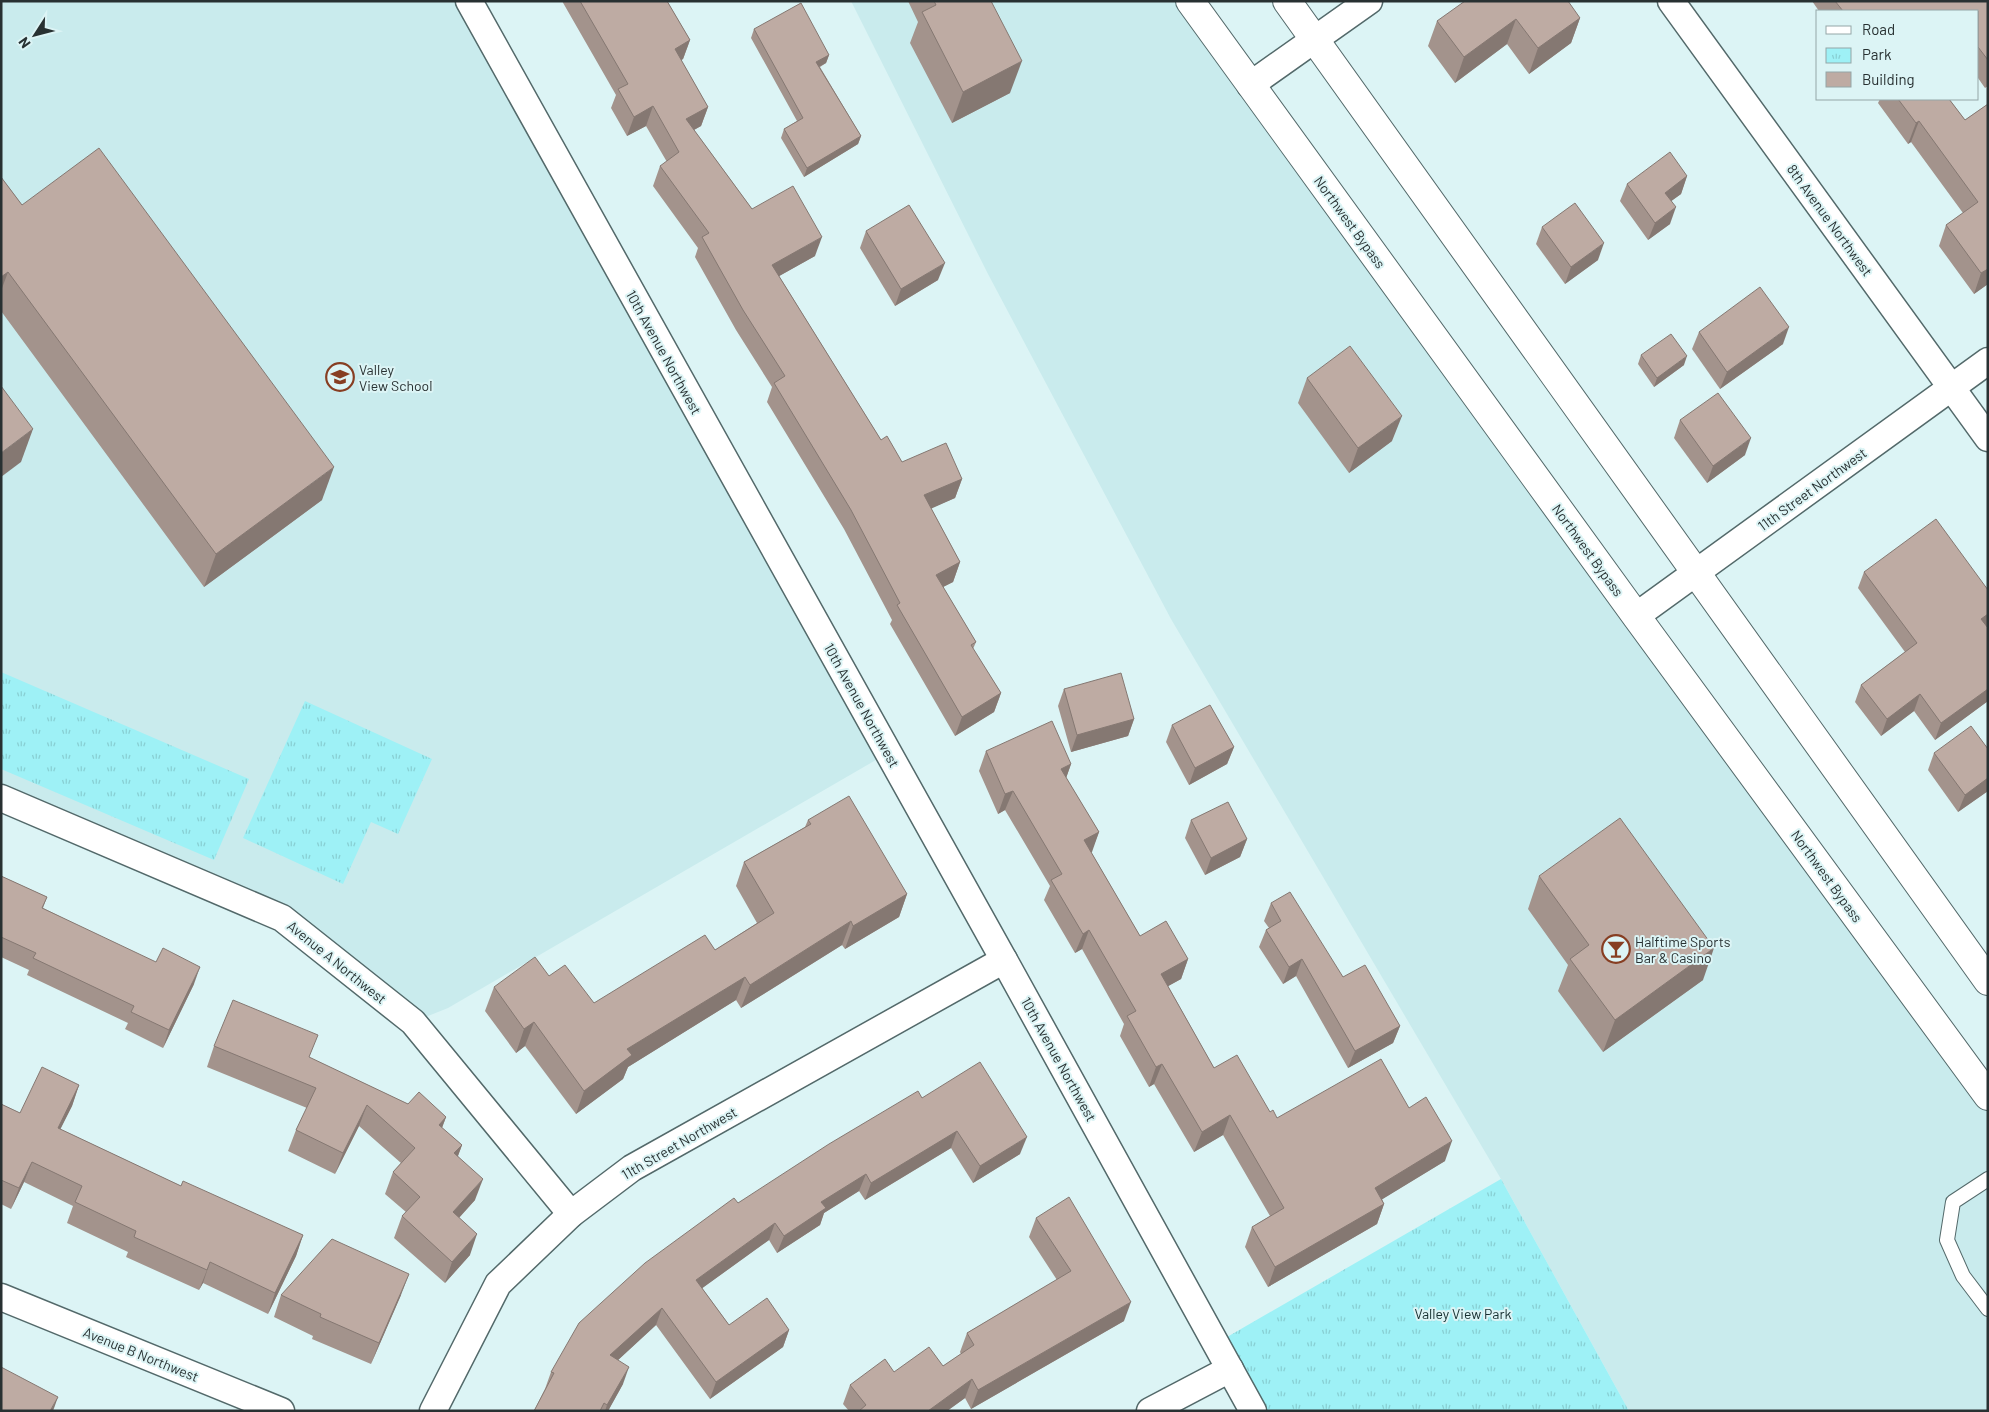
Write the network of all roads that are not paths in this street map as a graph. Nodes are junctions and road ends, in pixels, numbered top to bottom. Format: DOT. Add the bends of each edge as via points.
graph roads {
  1 [pos="469,1"];
  2 [pos="1190,1"];
  3 [pos="1287,1"];
  4 [pos="1369,1"];
  5 [pos="1671,1"];
  6 [pos="1315,40"];
  7 [pos="1250,85"];
  8 [pos="1988,362"];
  9 [pos="1951,387"];
  10 [pos="1988,438"];
  11 [pos="1697,572"];
  12 [pos="1636,616"];
  13 [pos="1,798"];
  14 [pos="1004,960"];
  15 [pos="1988,982"];
  16 [pos="1988,1096"];
  17 [pos="1988,1179"];
  18 [pos="571,1214"];
  19 [pos="1,1297"];
  20 [pos="1988,1309"];
  21 [pos="1230,1369"];
  22 [pos="281,1411"];
  23 [pos="433,1411"];
  24 [pos="1150,1411"];
  25 [pos="1253,1411"];
  1 -- 14 [label="street, 10th Avenue Northwest"];
  2 -- 7 [label="main road, Northwest Bypass"];
  3 -- 6 [label="main road"];
  4 -- 6 [label="street"];
  5 -- 9 [label="street, 8th Avenue Northwest"];
  6 -- 7 [label="street"];
  6 -- 11 [label="main road"];
  7 -- 12 [label="main road, Northwest Bypass"];
  8 -- 9 [label="street, 11th Street Northwest"];
  9 -- 10 [label="street, 8th Avenue Northwest"];
  9 -- 11 [label="street, 11th Street Northwest"];
  11 -- 12 [label="street, 11th Street Northwest"];
  11 -- 15 [label="main road"];
  12 -- 16 [label="main road, Northwest Bypass"];
  13 -- 18 [label="street, Avenue A Northwest" via="282,918 413,1022"];
  14 -- 18 [label="street, 11th Street Northwest" via="632,1168"];
  14 -- 21 [label="street, 10th Avenue Northwest"];
  17 -- 20 [label="lane" via="1953,1202 1947,1240 1963,1276"];
  18 -- 23 [label="street, 11th Street Northwest" via="498,1284"];
  19 -- 22 [label="street, Avenue B Northwest"];
  21 -- 24 [label="street"];
  21 -- 25 [label="street, 10th Avenue Northwest"];
}
